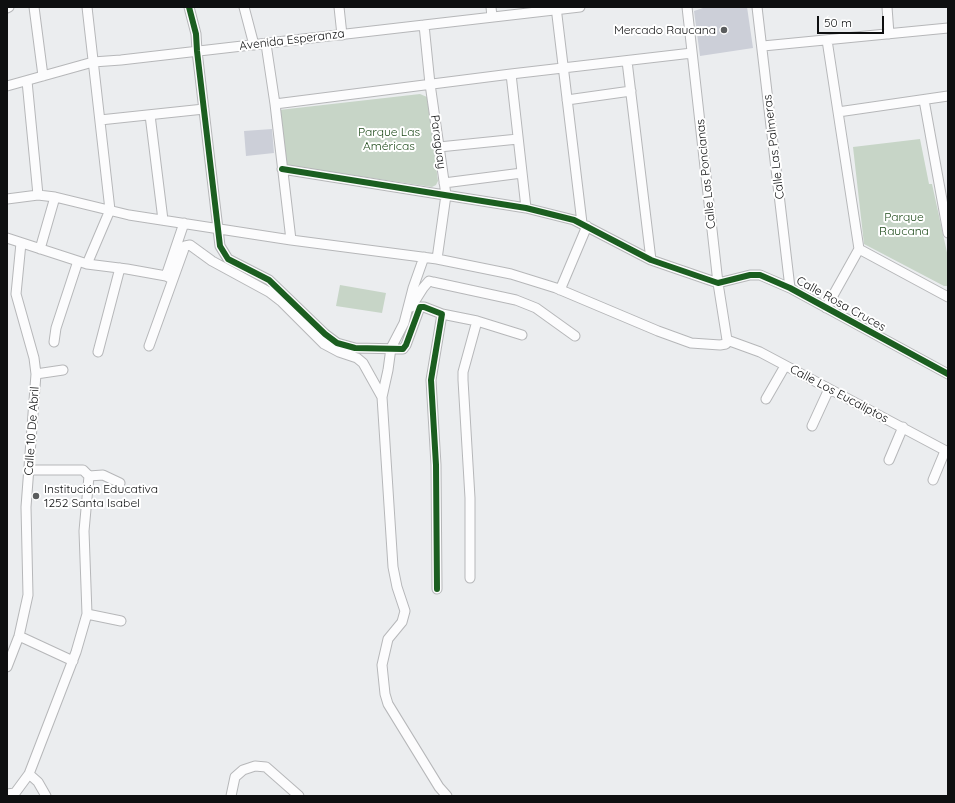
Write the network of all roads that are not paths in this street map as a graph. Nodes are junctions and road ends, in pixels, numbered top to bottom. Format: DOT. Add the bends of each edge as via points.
graph roads {
  1 [pos="34,7"];
  2 [pos="87,7"];
  3 [pos="189,7"];
  4 [pos="244,7"];
  5 [pos="339,7"];
  6 [pos="491,7"];
  7 [pos="580,7"];
  8 [pos="686,7"];
  9 [pos="757,7"];
  10 [pos="887,7"];
  11 [pos="556,8"];
  12 [pos="492,17"];
  13 [pos="424,25"];
  14 [pos="948,28"];
  15 [pos="889,34"];
  16 [pos="342,35"];
  17 [pos="827,40"];
  18 [pos="266,44"];
  19 [pos="254,45"];
  20 [pos="763,46"];
  21 [pos="197,51"];
  22 [pos="692,53"];
  23 [pos="627,61"];
  24 [pos="93,62"];
  25 [pos="564,69"];
  26 [pos="511,74"];
  27 [pos="43,76"];
  28 [pos="26,81"];
  29 [pos="430,84"];
  30 [pos="7,86"];
  31 [pos="631,92"];
  32 [pos="948,96"];
  33 [pos="567,100"];
  34 [pos="924,100"];
  35 [pos="275,104"];
  36 [pos="204,110"];
  37 [pos="838,112"];
  38 [pos="150,115"];
  39 [pos="100,120"];
  40 [pos="518,139"];
  41 [pos="439,147"];
  42 [pos="282,169"];
  43 [pos="522,173"];
  44 [pos="444,183"];
  45 [pos="38,195"];
  46 [pos="446,195"];
  47 [pos="55,197"];
  48 [pos="7,199"];
  49 [pos="526,208"];
  50 [pos="110,210"];
  51 [pos="163,220"];
  52 [pos="184,223"];
  53 [pos="585,224"];
  54 [pos="219,229"];
  55 [pos="948,233"];
  56 [pos="7,238"];
  57 [pos="291,240"];
  58 [pos="21,243"];
  59 [pos="40,249"];
  60 [pos="860,249"];
  61 [pos="424,257"];
  62 [pos="437,259"];
  63 [pos="651,260"];
  64 [pos="83,262"];
  65 [pos="120,268"];
  66 [pos="169,277"];
  67 [pos="718,283"];
  68 [pos="790,288"];
  69 [pos="560,290"];
  70 [pos="11,292"];
  71 [pos="948,297"];
  72 [pos="826,308"];
  73 [pos="409,310"];
  74 [pos="442,314"];
  75 [pos="477,321"];
  76 [pos="522,335"];
  77 [pos="575,336"];
  78 [pos="727,340"];
  79 [pos="54,342"];
  80 [pos="150,346"];
  81 [pos="390,348"];
  82 [pos="98,352"];
  83 [pos="785,366"];
  84 [pos="63,370"];
  85 [pos="36,374"];
  86 [pos="948,374"];
  87 [pos="829,389"];
  88 [pos="382,396"];
  89 [pos="766,399"];
  90 [pos="812,426"];
  91 [pos="903,427"];
  92 [pos="947,451"];
  93 [pos="889,460"];
  94 [pos="29,470"];
  95 [pos="89,476"];
  96 [pos="933,480"];
  97 [pos="120,483"];
  98 [pos="470,578"];
  99 [pos="437,589"];
  100 [pos="86,614"];
  101 [pos="121,622"];
  102 [pos="19,636"];
  103 [pos="73,661"];
  104 [pos="7,667"];
  105 [pos="29,774"];
  106 [pos="7,794"];
  107 [pos="46,796"];
  108 [pos="231,796"];
  109 [pos="300,796"];
  110 [pos="447,796"];
  1 -- 27 [label="street"];
  2 -- 24 [label="street"];
  3 -- 21 [label="street" via="196,34"];
  4 -- 19 [label="street"];
  5 -- 16 [label="street"];
  6 -- 12 [label="street"];
  7 -- 11 [label="street, Avenida Esperanza"];
  8 -- 22 [label="street, Calle Las Poncianas"];
  9 -- 20 [label="street, Calle Las Palmeras"];
  10 -- 15 [label="street"];
  11 -- 12 [label="street, Avenida Esperanza"];
  11 -- 25 [label="street"];
  12 -- 13 [label="street, Avenida Esperanza"];
  13 -- 16 [label="street, Avenida Esperanza"];
  13 -- 29 [label="street, Paraguay"];
  14 -- 15 [label="street"];
  15 -- 17 [label="street"];
  16 -- 18 [label="street, Avenida Esperanza"];
  17 -- 20 [label="street"];
  17 -- 37 [label="street"];
  18 -- 19 [label="street, Avenida Esperanza"];
  18 -- 35 [label="street"];
  19 -- 21 [label="street, Avenida Esperanza"];
  20 -- 68 [label="street, Calle Las Palmeras"];
  21 -- 24 [label="street, Avenida Esperanza"];
  21 -- 36 [label="street"];
  22 -- 23 [label="street"];
  22 -- 67 [label="street, Calle Las Poncianas"];
  23 -- 25 [label="street"];
  23 -- 31 [label="street"];
  24 -- 27 [label="street, Avenida Esperanza"];
  24 -- 39 [label="street"];
  25 -- 26 [label="street"];
  25 -- 33 [label="street"];
  26 -- 29 [label="street"];
  26 -- 40 [label="street"];
  27 -- 28 [label="street, Avenida Esperanza"];
  28 -- 30 [label="street, Avenida Esperanza"];
  28 -- 45 [label="street"];
  29 -- 35 [label="street"];
  29 -- 41 [label="street, Paraguay"];
  31 -- 33 [label="street"];
  31 -- 63 [label="street"];
  32 -- 34 [label="street"];
  33 -- 53 [label="street"];
  34 -- 37 [label="street"];
  34 -- 55 [label="street"];
  35 -- 42 [label="street"];
  36 -- 38 [label="street"];
  36 -- 54 [label="street"];
  37 -- 60 [label="street"];
  38 -- 39 [label="street"];
  38 -- 51 [label="street"];
  39 -- 50 [label="street"];
  40 -- 41 [label="street"];
  40 -- 43 [label="street"];
  41 -- 44 [label="street, Paraguay"];
  42 -- 46 [label="street"];
  42 -- 57 [label="street"];
  43 -- 44 [label="street"];
  43 -- 49 [label="street"];
  44 -- 46 [label="street, Paraguay"];
  45 -- 47 [label="street"];
  45 -- 48 [label="street"];
  46 -- 49 [label="street"];
  46 -- 62 [label="street, Paraguay"];
  47 -- 50 [label="street"];
  47 -- 59 [label="street"];
  49 -- 53 [label="street"];
  50 -- 51 [label="street" via="118,214"];
  50 -- 64 [label="street"];
  51 -- 52 [label="street"];
  52 -- 54 [label="street"];
  52 -- 66 [label="street"];
  53 -- 63 [label="street"];
  53 -- 69 [label="street"];
  54 -- 57 [label="street"];
  54 -- 81 [label="street" via="220,246 228,259 269,280 331,339 356,348"];
  56 -- 58 [label="street"];
  57 -- 61 [label="street"];
  58 -- 59 [label="street"];
  58 -- 70 [label="street, Calle 10 De Abril"];
  59 -- 64 [label="street"];
  60 -- 71 [label="street"];
  60 -- 72 [label="street"];
  61 -- 62 [label="street"];
  61 -- 73 [label="street" via="411,294"];
  62 -- 69 [label="street" via="511,274"];
  63 -- 67 [label="street"];
  64 -- 65 [label="street"];
  64 -- 79 [label="street" via="56,328"];
  65 -- 66 [label="street"];
  65 -- 82 [label="street"];
  66 -- 80 [label="street"];
  66 -- 88 [label="street" via="185,246 190,245 212,261 269,292 324,344 357,358 363,363"];
  67 -- 68 [label="street, Calle Rosa Cruces" via="755,275"];
  67 -- 78 [label="street, Calle Las Poncianas"];
  68 -- 72 [label="street, Calle Rosa Cruces"];
  69 -- 78 [label="street" via="691,342 720,345 726,344"];
  70 -- 85 [label="street, Calle 10 De Abril" via="34,358"];
  72 -- 86 [label="street, Calle Rosa Cruces"];
  73 -- 77 [label="street" via="429,281 516,300 536,308"];
  73 -- 81 [label="street"];
  74 -- 75 [label="street"];
  74 -- 81 [label="street" via="420,307 405,348"];
  74 -- 99 [label="street" via="430,380 436,465"];
  75 -- 76 [label="street"];
  75 -- 98 [label="street" via="463,372 470,498"];
  78 -- 83 [label="street, Calle Los Eucaliptos" via="760,352"];
  81 -- 88 [label="street"];
  83 -- 87 [label="street, Calle Los Eucaliptos"];
  83 -- 89 [label="street"];
  84 -- 85 [label="street"];
  85 -- 94 [label="street, Calle 10 De Abril"];
  87 -- 90 [label="street"];
  87 -- 91 [label="street, Calle Los Eucaliptos"];
  88 -- 110 [label="street" via="393,566 405,611 402,622 388,639 382,660 385,694 388,704"];
  91 -- 92 [label="street, Calle Los Eucaliptos"];
  91 -- 93 [label="street"];
  92 -- 96 [label="street"];
  94 -- 95 [label="street" via="83,470"];
  94 -- 102 [label="street, Calle 10 De Abril" via="26,507 28,595"];
  95 -- 97 [label="street" via="103,474"];
  95 -- 100 [label="street" via="84,531"];
  100 -- 101 [label="street"];
  100 -- 103 [label="street"];
  102 -- 103 [label="street"];
  102 -- 104 [label="street, Calle 10 De Abril"];
  103 -- 105 [label="street"];
  105 -- 106 [label="street" via="15,793"];
  105 -- 107 [label="street" via="38,782"];
  108 -- 109 [label="street" via="235,777 243,770 256,766 266,767"];
}
